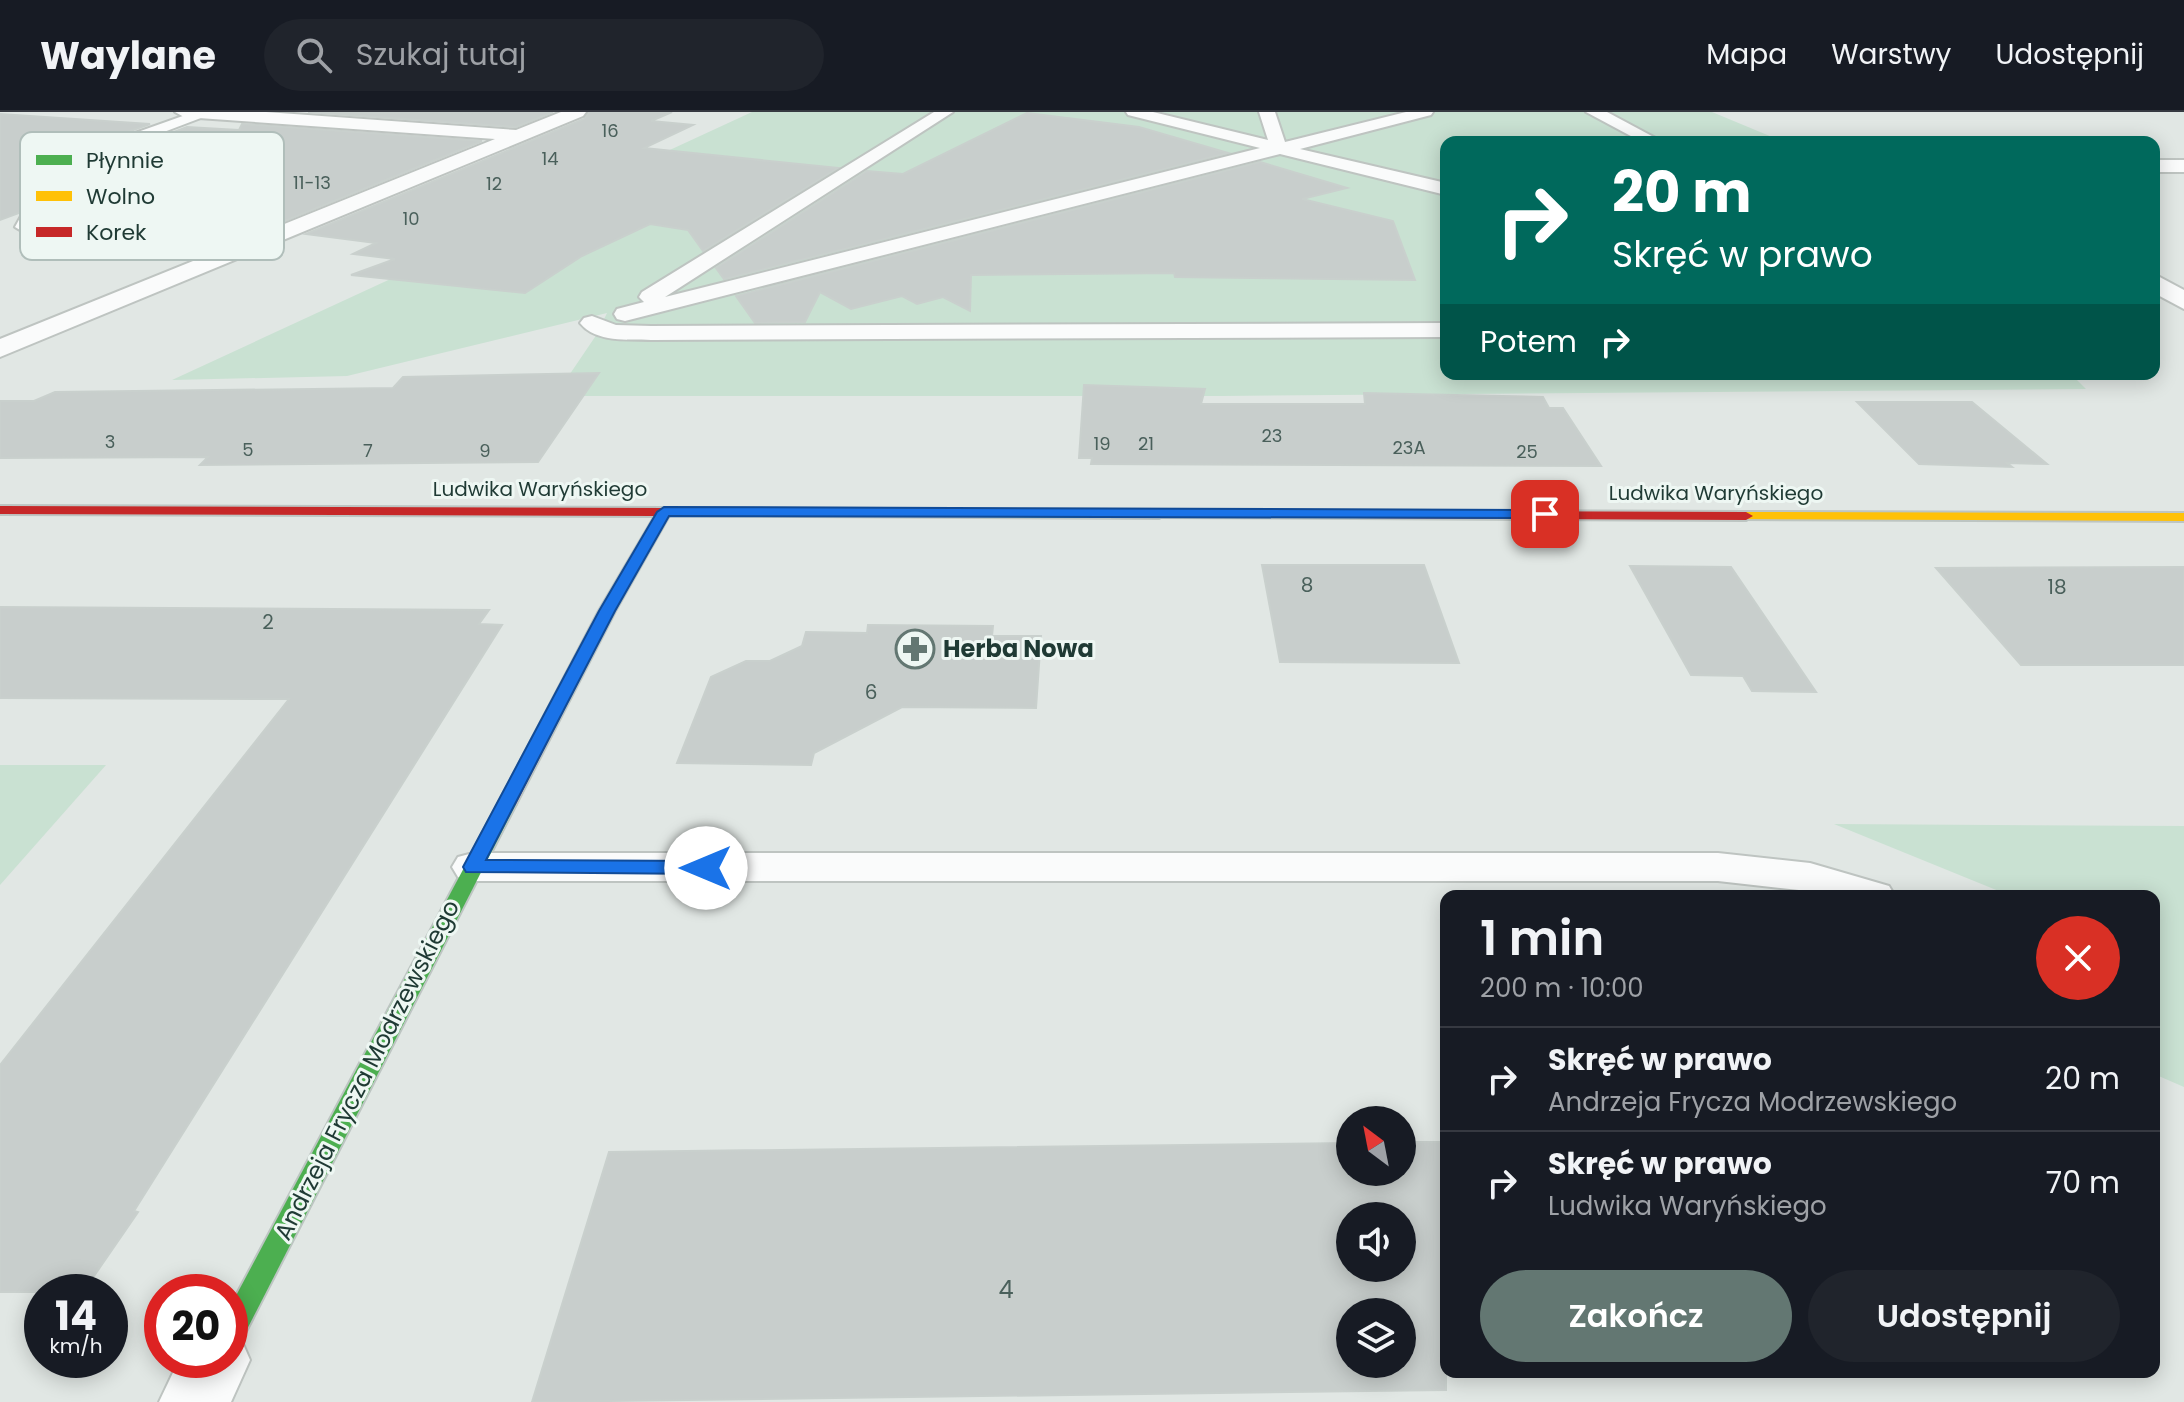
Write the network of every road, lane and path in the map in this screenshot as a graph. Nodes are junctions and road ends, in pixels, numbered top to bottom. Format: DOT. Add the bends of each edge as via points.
graph roads {
  1 [pos="184,112"];
  2 [pos="577,112"];
  3 [pos="945,112"];
  4 [pos="1134,112"];
  5 [pos="1267,112"];
  6 [pos="1425,112"];
  7 [pos="1594,112"];
  8 [pos="206,113"];
  9 [pos="153,132"];
  10 [pos="520,135"];
  11 [pos="1643,136"];
  12 [pos="1279,148"];
  13 [pos="2160,166"];
  14 [pos="2184,166"];
  15 [pos="1440,188"];
  16 [pos="284,234"];
  17 [pos="220,260"];
  18 [pos="2160,286"];
  19 [pos="2184,301"];
  20 [pos="592,323"];
  21 [pos="1440,330"];
  22 [pos="0,349"];
  23 [pos="0,510"];
  24 [pos="664,512"];
  25 [pos="2184,517"];
  26 [pos="473,867"];
  27 [pos="1854,890"];
  28 [pos="248,1299"];
  29 [pos="207,1378"];
  30 [pos="194,1402"];
  1 -- 8 [label="street"];
  2 -- 10 [label="street"];
  3 -- 12 [label="lane" via="625,314"];
  4 -- 12 [label="lane"];
  5 -- 12 [label="lane"];
  6 -- 12 [label="lane"];
  7 -- 11 [label="lane"];
  8 -- 9 [label="lane"];
  8 -- 10 [label="street"];
  10 -- 16 [label="street"];
  12 -- 15 [label="lane"];
  13 -- 14 [label="street"];
  17 -- 22 [label="street"];
  18 -- 19 [label="street"];
  20 -- 21 [label="lane" via="612,332 651,333"];
  23 -- 24 [label="street, Ludwika Waryńskiego"];
  24 -- 25 [label="street, Ludwika Waryńskiego"];
  24 -- 26 [label="street, Andrzeja Frycza Modrzewskiego"];
  26 -- 27 [label="lane" via="1718,867 1810,877"];
  26 -- 28 [label="street, Andrzeja Frycza Modrzewskiego"];
  29 -- 30 [label="street"];
}
